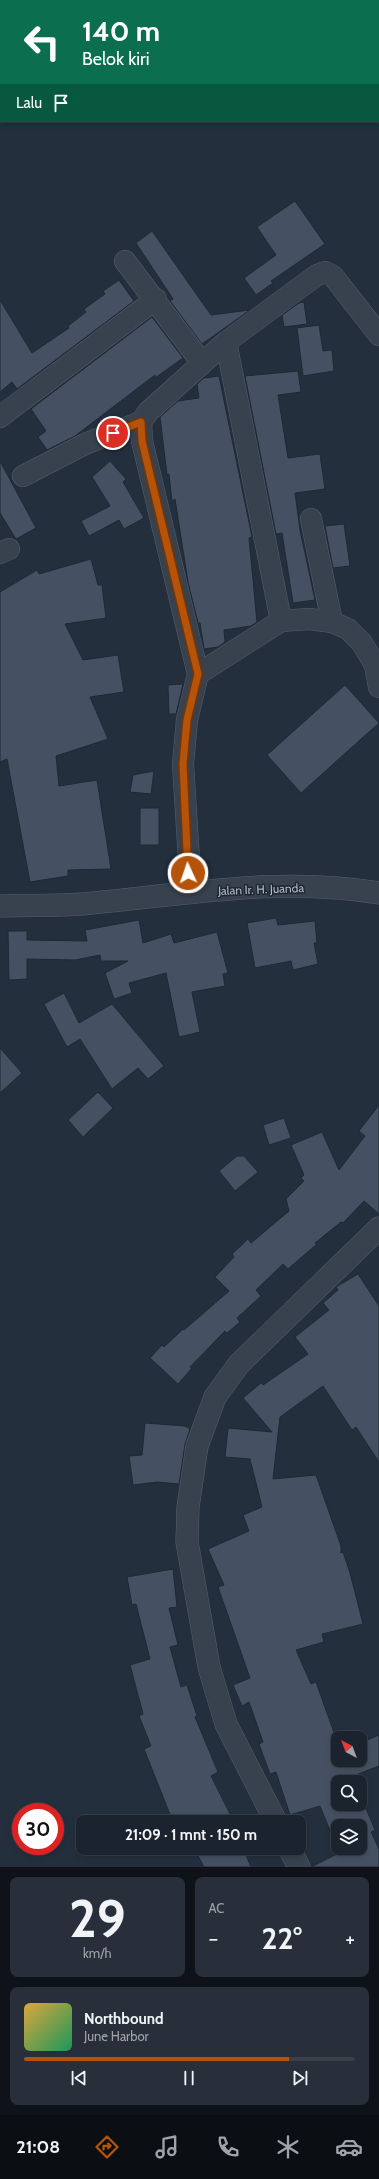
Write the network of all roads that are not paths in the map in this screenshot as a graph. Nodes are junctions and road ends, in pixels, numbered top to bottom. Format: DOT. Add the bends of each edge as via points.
graph roads {
  1 [pos="125,260"];
  2 [pos="156,299"];
  3 [pos="379,334"];
  4 [pos="226,342"];
  5 [pos="202,363"];
  6 [pos="0,417"];
  7 [pos="141,422"];
  8 [pos="23,476"];
  9 [pos="311,519"];
  10 [pos="281,621"];
  11 [pos="332,622"];
  12 [pos="198,674"];
  13 [pos="379,687"];
  14 [pos="191,893"];
  15 [pos="379,893"];
  16 [pos="0,906"];
  17 [pos="379,1228"];
  18 [pos="272,1815"];
  19 [pos="293,1855"];
  20 [pos="299,1867"];
  1 -- 2 [label="street"];
  2 -- 5 [label="street"];
  2 -- 6 [label="street"];
  3 -- 4 [label="street" via="342,286 325,272 317,275"];
  4 -- 5 [label="street"];
  4 -- 10 [label="street"];
  5 -- 7 [label="street" via="148,412"];
  7 -- 8 [label="street" via="85,444"];
  7 -- 12 [label="street" via="142,441"];
  9 -- 11 [label="street"];
  10 -- 11 [label="street" via="309,619"];
  10 -- 12 [label="street"];
  11 -- 13 [label="street" via="348,629 362,643 375,665"];
  12 -- 14 [label="street" via="187,720 183,764"];
  14 -- 15 [label="street, Jalan Ir. H. Juanda" via="297,887 357,889"];
  14 -- 16 [label="street, Jalan Ir. H. Juanda" via="80,904"];
  17 -- 18 [label="street" via="239,1364 215,1397 197,1446 188,1507 187,1542 209,1667 226,1724"];
  19 -- 20 [label="street"];
}
